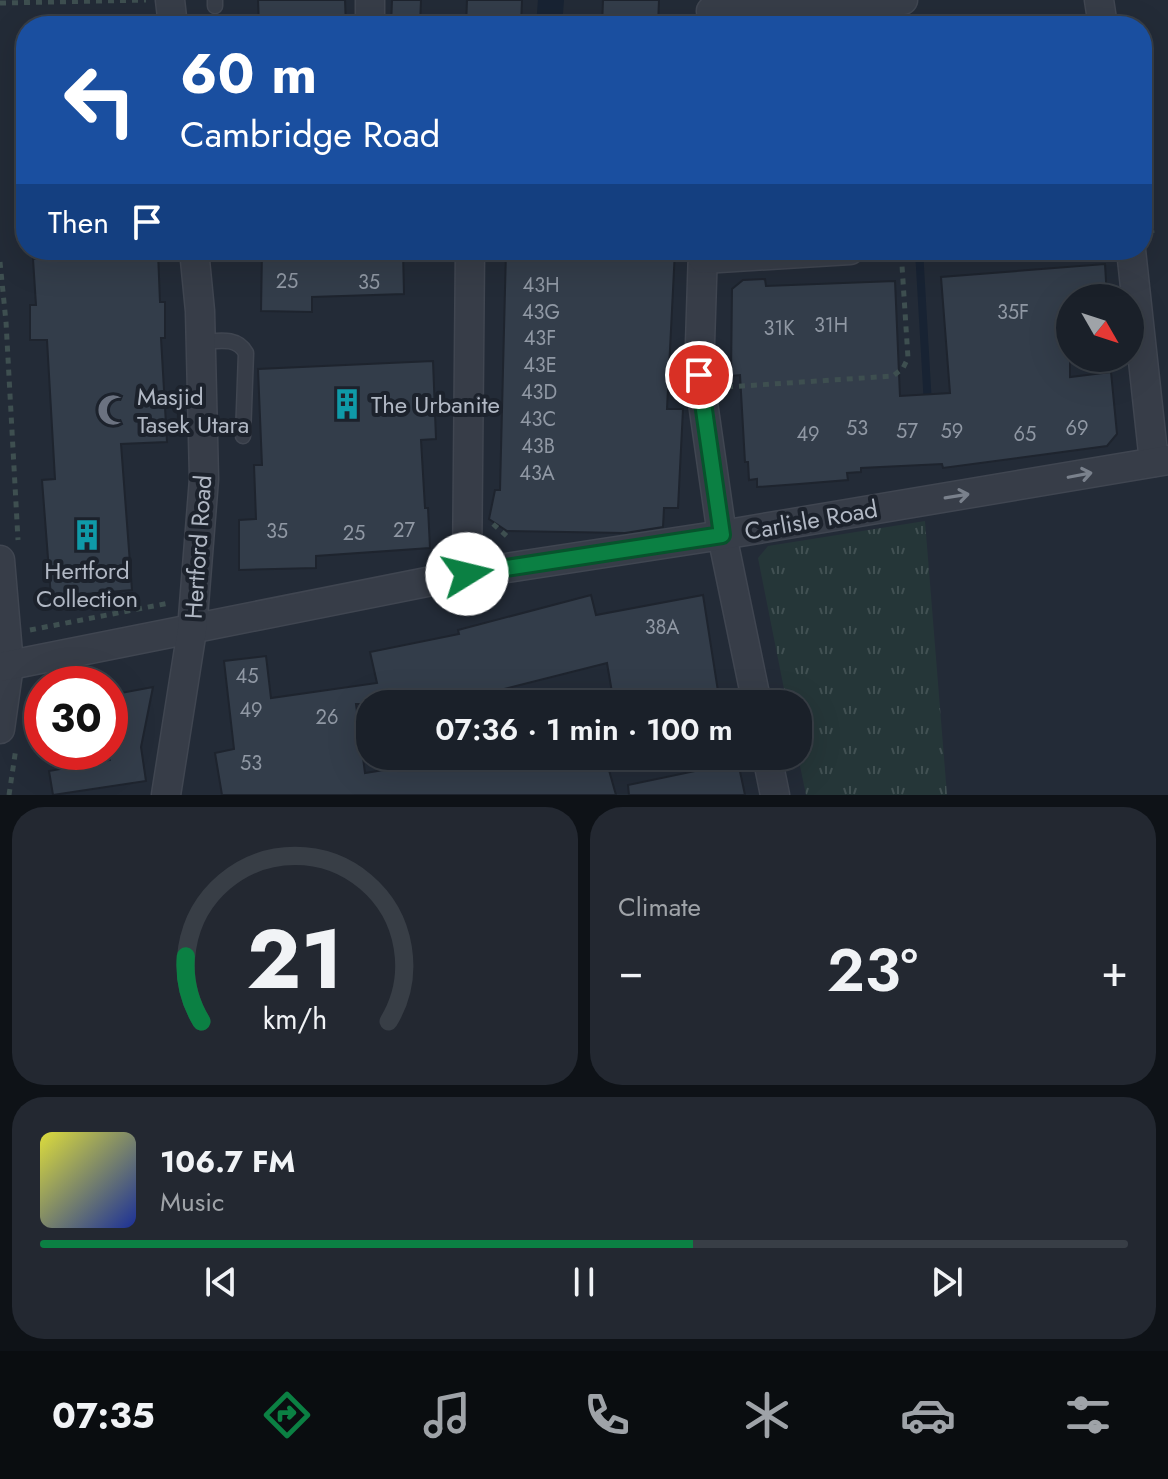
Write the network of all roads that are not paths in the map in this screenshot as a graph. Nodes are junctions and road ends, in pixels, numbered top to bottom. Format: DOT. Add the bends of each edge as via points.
graph roads {
  1 [pos="903,0"];
  2 [pos="711,12"];
  3 [pos="195,260"];
  4 [pos="470,260"];
  5 [pos="703,260"];
  6 [pos="1132,260"];
  7 [pos="201,342"];
  8 [pos="243,436"];
  9 [pos="1161,461"];
  10 [pos="722,535"];
  11 [pos="9,553"];
  12 [pos="467,574"];
  13 [pos="192,630"];
  14 [pos="13,664"];
  15 [pos="754,690"];
  16 [pos="0,729"];
  17 [pos="770,770"];
  18 [pos="166,795"];
  19 [pos="775,795"];
  1 -- 2 [label="street"];
  3 -- 7 [label="street, Hertford Road"];
  4 -- 12 [label="street"];
  5 -- 10 [label="street" via="699,375"];
  6 -- 9 [label="street, Carlisle Road"];
  7 -- 8 [label="lane" via="235,341 246,353"];
  7 -- 13 [label="street, Hertford Road" via="204,479"];
  10 -- 9 [label="street, Carlisle Road, one-way"];
  10 -- 12 [label="street, Carlisle Road"];
  10 -- 15 [label="street"];
  11 -- 14 [label="street"];
  12 -- 13 [label="street, Carlisle Road"];
  13 -- 14 [label="street, Carlisle Road"];
  13 -- 18 [label="street, Hertford Road"];
  14 -- 16 [label="street"];
  17 -- 19 [label="street"];
}
